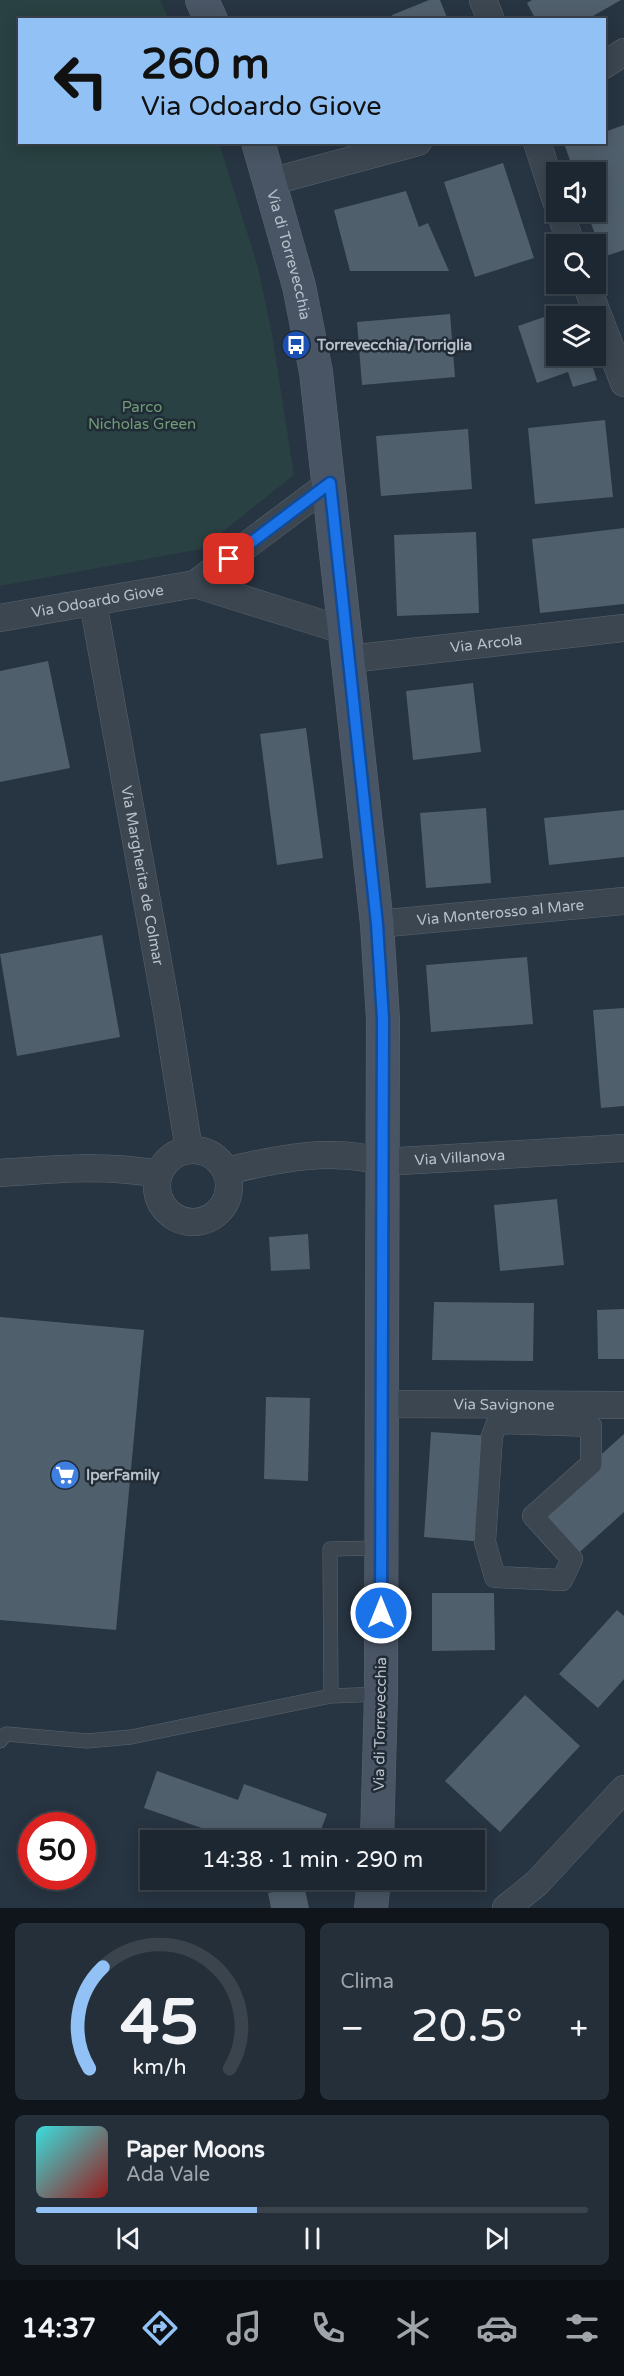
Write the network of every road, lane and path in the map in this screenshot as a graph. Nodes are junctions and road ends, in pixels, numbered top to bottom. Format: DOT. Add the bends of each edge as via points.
graph roads {
  1 [pos="202,0"];
  2 [pos="483,0"];
  3 [pos="209,18"];
  4 [pos="490,18"];
  5 [pos="624,52"];
  6 [pos="606,64"];
  7 [pos="259,144"];
  8 [pos="411,144"];
  9 [pos="538,144"];
  10 [pos="546,170"];
  11 [pos="270,182"];
  12 [pos="590,294"];
  13 [pos="624,383"];
  14 [pos="330,483"];
  15 [pos="195,584"];
  16 [pos="93,602"];
  17 [pos="0,618"];
  18 [pos="624,628"];
  19 [pos="348,645"];
  20 [pos="624,901"];
  21 [pos="377,924"];
  22 [pos="624,1149"];
  23 [pos="189,1150"];
  24 [pos="383,1162"];
  25 [pos="226,1171"];
  26 [pos="0,1173"];
  27 [pos="159,1174"];
  28 [pos="382,1404"];
  29 [pos="624,1404"];
  30 [pos="485,1542"];
  31 [pos="381,1548"];
  32 [pos="381,1694"];
  33 [pos="331,1696"];
  34 [pos="0,1741"];
  35 [pos="624,1789"];
  36 [pos="377,1830"];
  37 [pos="373,1890"];
  38 [pos="371,1908"];
  39 [pos="506,1908"];
  1 -- 3 [label="main road"];
  2 -- 4 [label="street"];
  5 -- 6 [label="street"];
  7 -- 11 [label="main road, Via di Torrevecchia"];
  8 -- 11 [label="street"];
  9 -- 10 [label="street"];
  11 -- 14 [label="main road, Via di Torrevecchia" via="309,328"];
  12 -- 13 [label="street"];
  14 -- 15 [label="street, Via Odoardo Giove"];
  14 -- 19 [label="main road, Via di Torrevecchia"];
  15 -- 16 [label="street, Via Odoardo Giove"];
  15 -- 19 [label="street, Via Odoardo Giove"];
  16 -- 17 [label="street, Via Odoardo Giove"];
  16 -- 23 [label="street, Via Margherita de Colmar"];
  18 -- 19 [label="street, Via Arcola"];
  19 -- 21 [label="main road, Via di Torrevecchia"];
  20 -- 21 [label="street, Via Monterosso al Mare"];
  21 -- 24 [label="main road, Via di Torrevecchia" via="383,1019"];
  22 -- 24 [label="street, Via Villanova"];
  23 -- 25 [label="street" via="211,1154"];
  23 -- 27 [label="street" via="170,1158"];
  24 -- 25 [label="street, Via Villanova" via="338,1155 280,1158"];
  24 -- 28 [label="main road, Via di Torrevecchia"];
  25 -- 27 [label="street" via="228,1195 223,1206 203,1221 191,1222 163,1206"];
  26 -- 27 [label="street" via="104,1167"];
  28 -- 29 [label="street, Via Savignone"];
  28 -- 31 [label="main road, Via di Torrevecchia"];
  30 -- 30 [label="street" via="495,1577 562,1580 572,1559 533,1516 591,1464 591,1426 497,1423 492,1436"];
  31 -- 32 [label="main road, Via di Torrevecchia"];
  31 -- 33 [label="lane" via="330,1549"];
  32 -- 33 [label="lane"];
  32 -- 36 [label="main road, Via di Torrevecchia"];
  33 -- 34 [label="lane" via="131,1737 87,1741 6,1734"];
  35 -- 39 [label="street" via="537,1883"];
  37 -- 38 [label="main road"];
}
